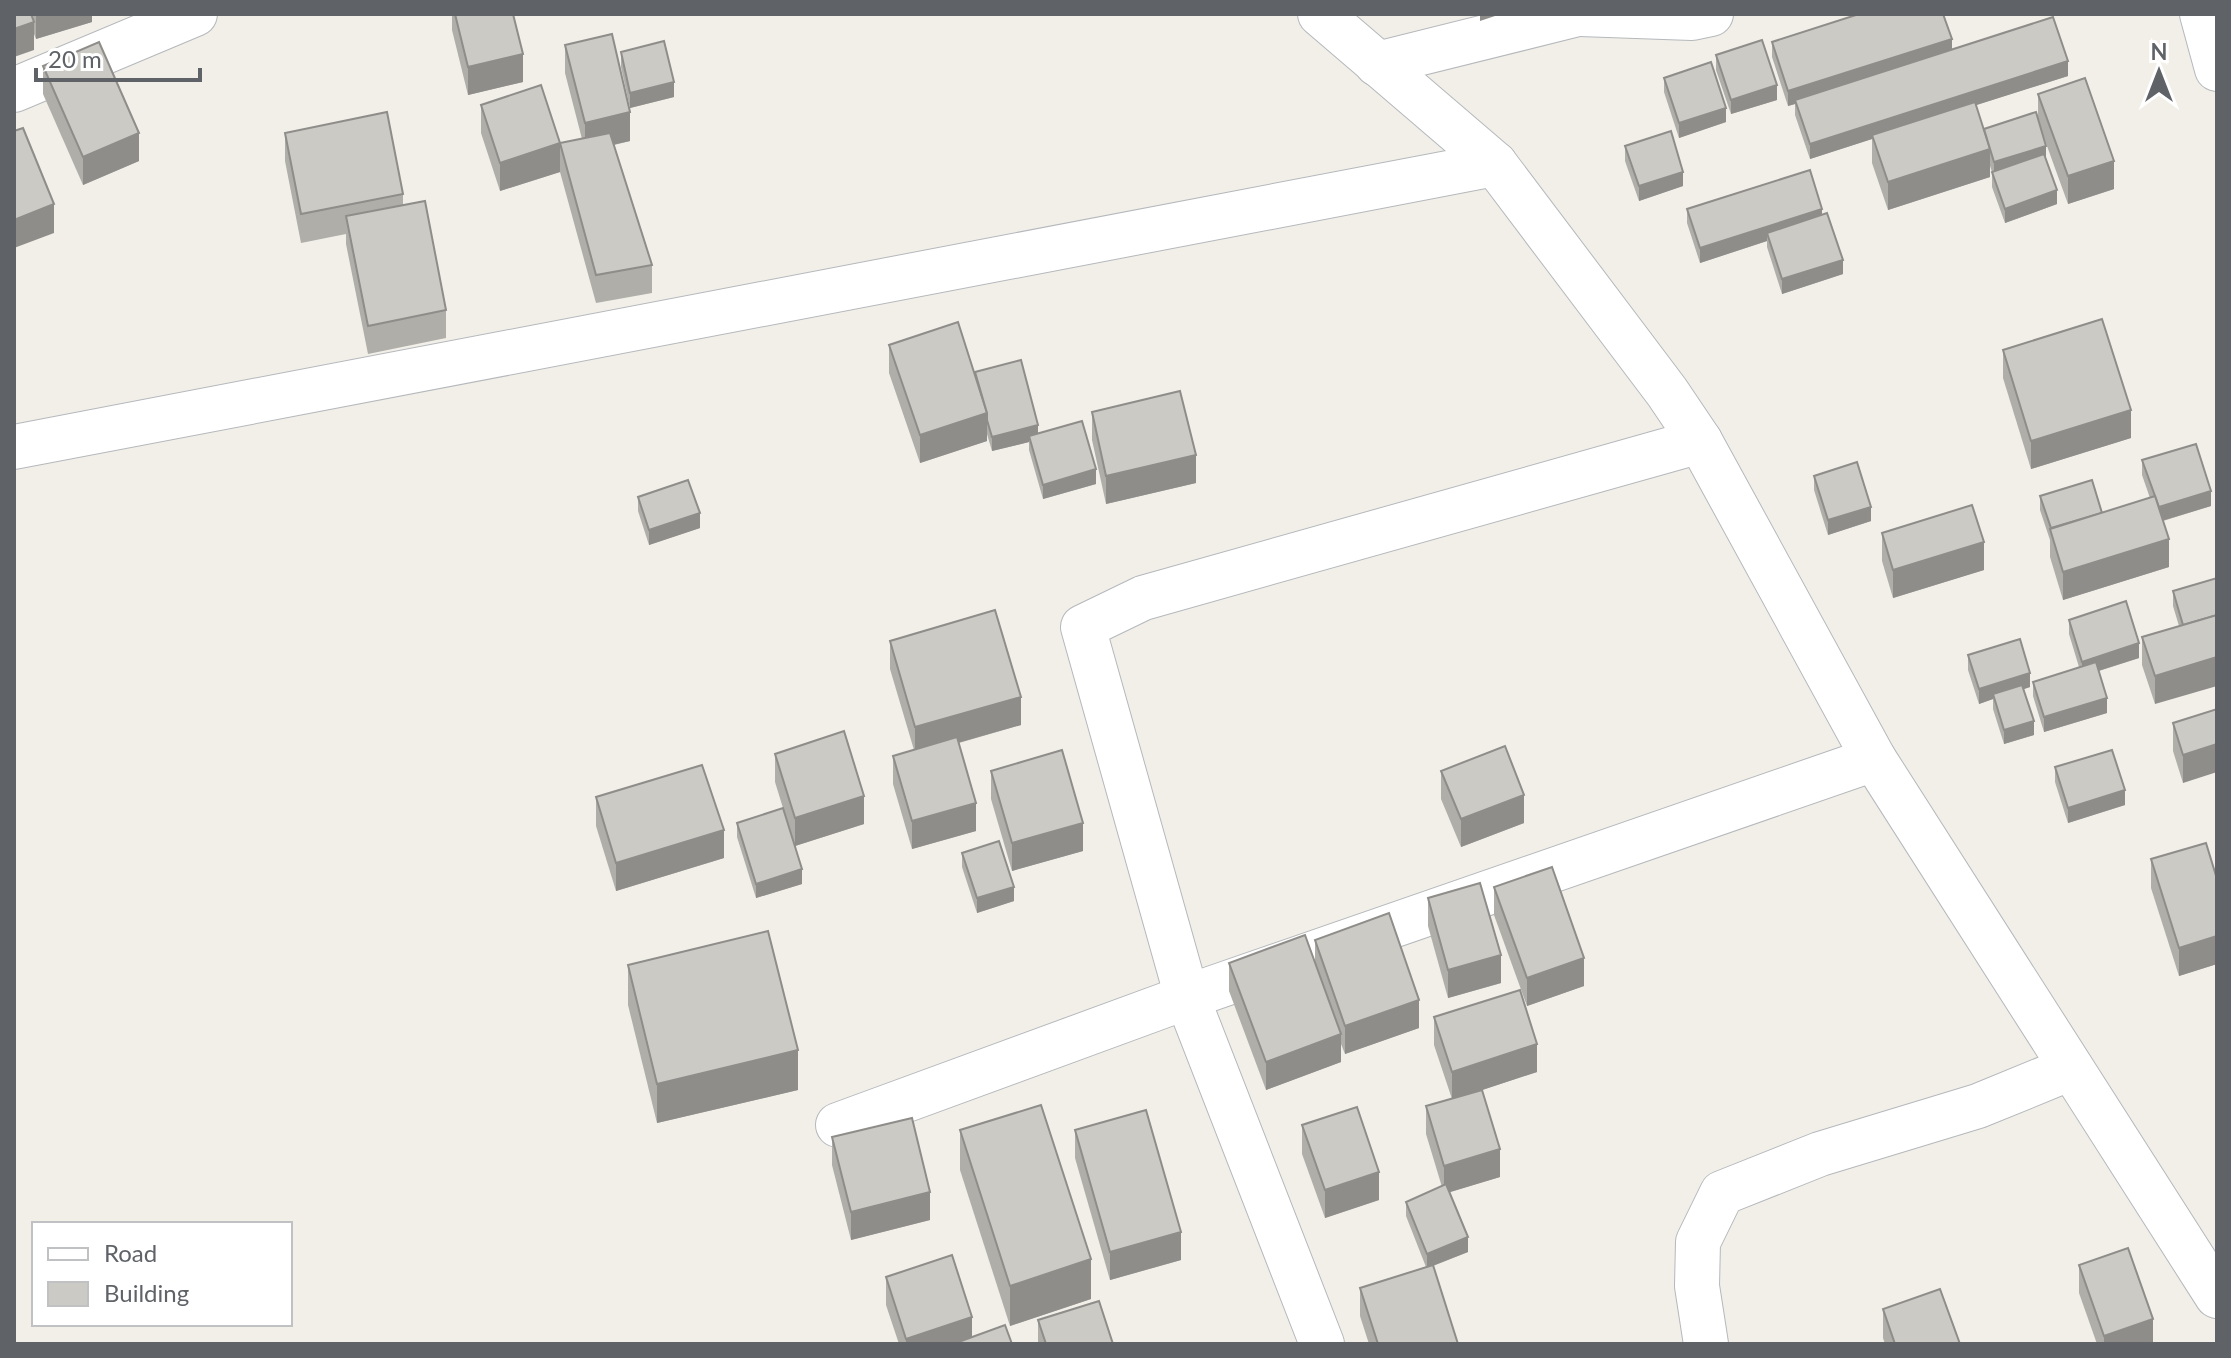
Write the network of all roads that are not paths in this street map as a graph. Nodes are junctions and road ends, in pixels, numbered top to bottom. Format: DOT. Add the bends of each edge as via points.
graph roads {
  1 [pos="195,14"];
  2 [pos="1320,14"];
  3 [pos="1579,14"];
  4 [pos="1711,14"];
  5 [pos="2202,14"];
  6 [pos="1377,64"];
  7 [pos="2217,69"];
  8 [pos="14,90"];
  9 [pos="1495,164"];
  10 [pos="1700,441"];
  11 [pos="14,447"];
  12 [pos="1874,759"];
  13 [pos="1187,997"];
  14 [pos="2071,1068"];
  15 [pos="838,1125"];
  16 [pos="2217,1296"];
  17 [pos="1322,1344"];
  18 [pos="1706,1344"];
  1 -- 8 [label="street"];
  2 -- 6 [label="street"];
  3 -- 4 [label="street"];
  3 -- 6 [label="street"];
  5 -- 7 [label="street"];
  6 -- 9 [label="street"];
  9 -- 10 [label="street"];
  9 -- 11 [label="street"];
  10 -- 12 [label="street"];
  10 -- 13 [label="street" via="1143,598 1083,627"];
  12 -- 13 [label="street"];
  12 -- 14 [label="street"];
  13 -- 15 [label="street"];
  13 -- 17 [label="street"];
  14 -- 16 [label="street"];
  14 -- 18 [label="street" via="1978,1106 1820,1154 1722,1193 1698,1242 1697,1286"];
}
